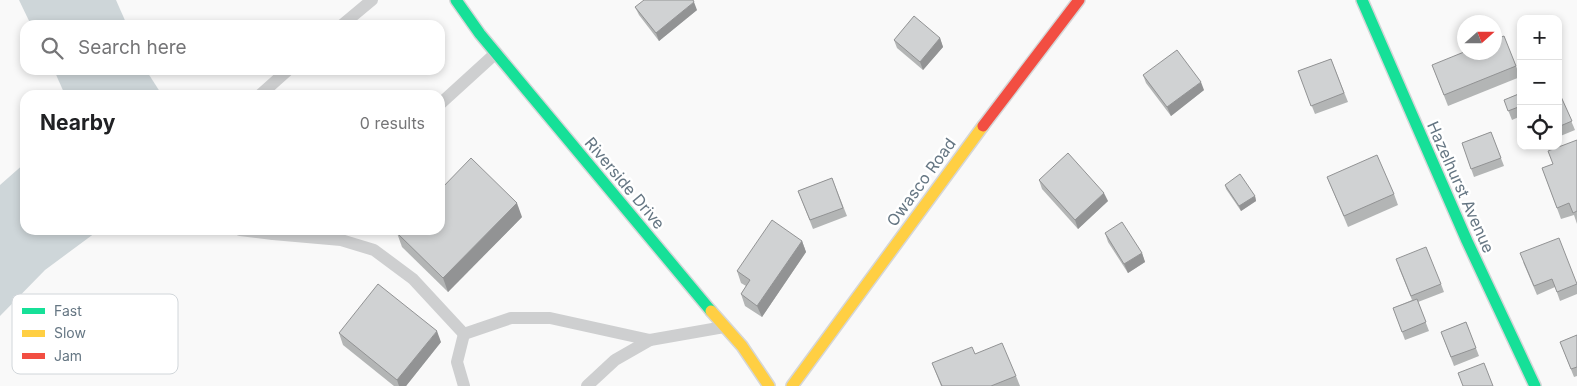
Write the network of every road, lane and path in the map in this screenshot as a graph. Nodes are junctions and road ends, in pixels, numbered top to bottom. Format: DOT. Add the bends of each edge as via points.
graph roads {
  1 [pos="372,0"];
  2 [pos="456,0"];
  3 [pos="1079,0"];
  4 [pos="1362,0"];
  5 [pos="348,20"];
  6 [pos="496,53"];
  7 [pos="282,75"];
  8 [pos="266,90"];
  9 [pos="445,99"];
  10 [pos="341,235"];
  11 [pos="724,327"];
  12 [pos="464,334"];
  13 [pos="650,340"];
  14 [pos="464,386"];
  15 [pos="588,386"];
  16 [pos="769,386"];
  17 [pos="792,386"];
  18 [pos="1535,386"];
  1 -- 5 [label="lane"];
  2 -- 6 [label="street, Riverside Drive"];
  3 -- 17 [label="street, Owasco Road"];
  4 -- 18 [label="street, Hazelhurst Avenue" via="1463,232"];
  6 -- 9 [label="lane"];
  6 -- 11 [label="street, Riverside Drive"];
  7 -- 8 [label="lane"];
  10 -- 12 [label="lane" via="374,250 413,279"];
  11 -- 13 [label="lane"];
  11 -- 16 [label="street, Riverside Drive" via="742,346"];
  12 -- 13 [label="lane" via="511,318 550,318"];
  12 -- 14 [label="lane" via="457,362"];
  13 -- 15 [label="lane" via="615,360"];
}
